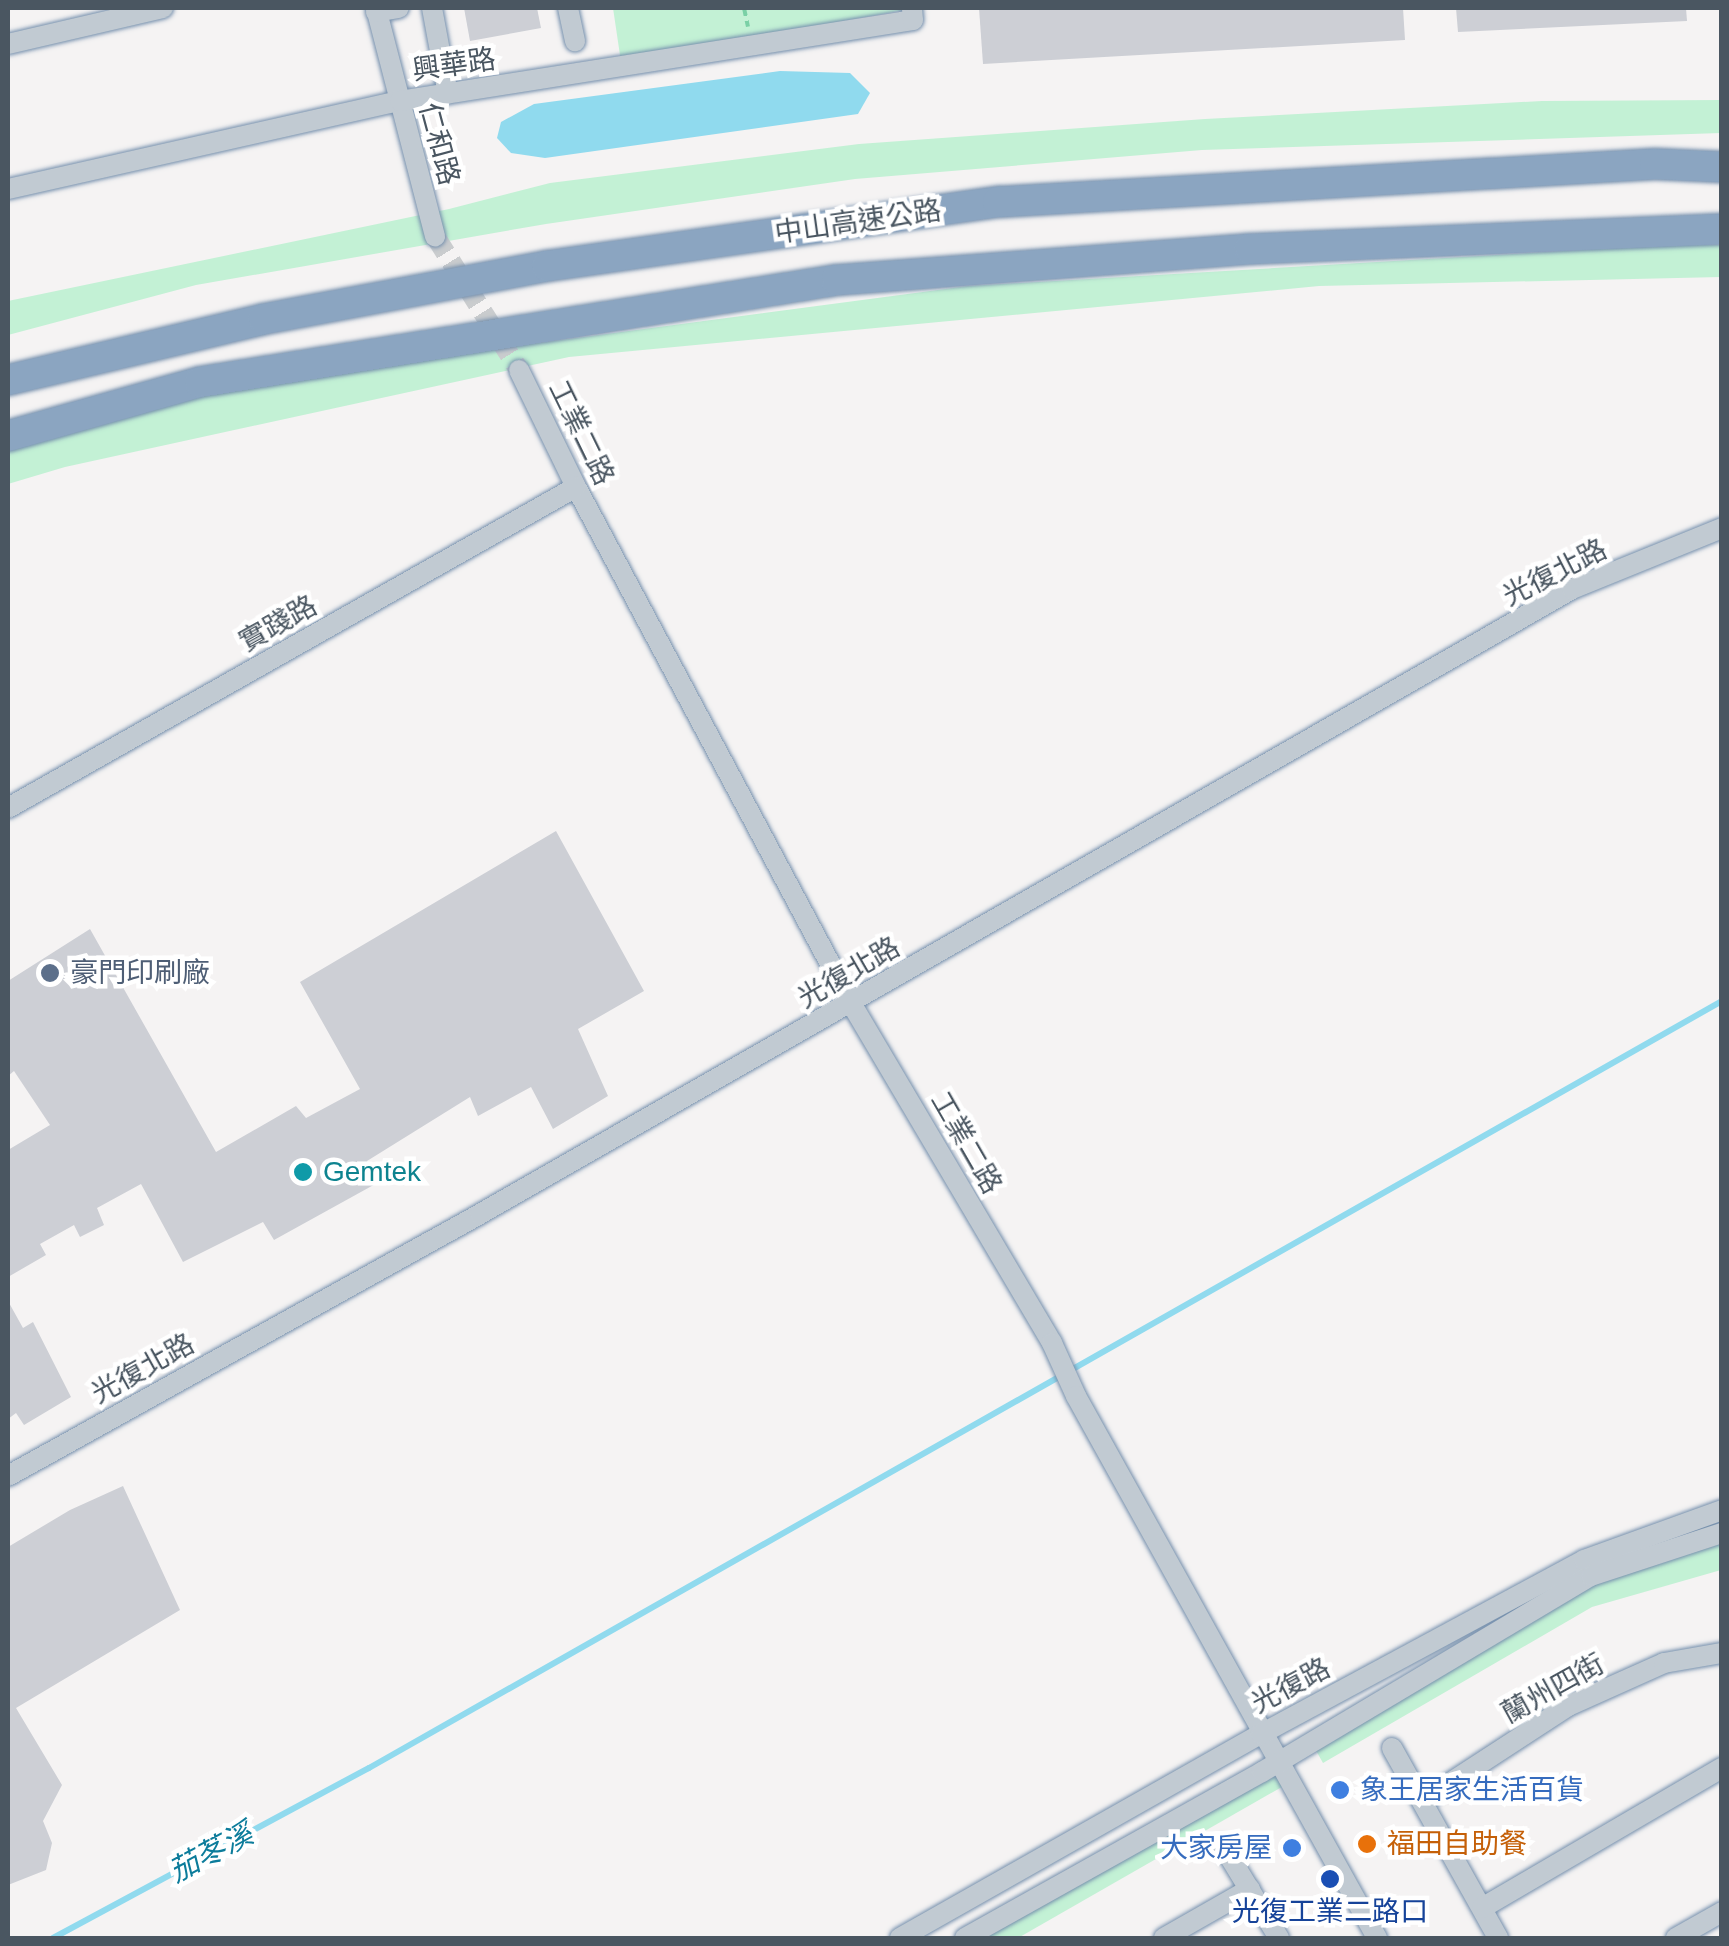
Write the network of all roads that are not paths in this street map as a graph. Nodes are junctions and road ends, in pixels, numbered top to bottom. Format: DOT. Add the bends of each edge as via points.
graph roads {
  1 [pos="162,8"];
  2 [pos="400,8"];
  3 [pos="432,8"];
  4 [pos="568,8"];
  5 [pos="376,10"];
  6 [pos="913,14"];
  7 [pos="574,41"];
  8 [pos="8,44"];
  9 [pos="448,94"];
  10 [pos="400,101"];
  11 [pos="1722,167"];
  12 [pos="8,189"];
  13 [pos="1722,229"];
  14 [pos="435,236"];
  15 [pos="519,370"];
  16 [pos="8,380"];
  17 [pos="8,436"];
  18 [pos="576,488"];
  19 [pos="1722,528"];
  20 [pos="8,808"];
  21 [pos="851,1003"];
  22 [pos="8,1476"];
  23 [pos="1722,1510"];
  24 [pos="1722,1533"];
  25 [pos="1722,1653"];
  26 [pos="1261,1734"];
  27 [pos="1392,1748"];
  28 [pos="1277,1763"];
  29 [pos="1722,1768"];
  30 [pos="1424,1800"];
  31 [pos="1223,1846"];
  32 [pos="1250,1889"];
  33 [pos="1482,1908"];
  34 [pos="1722,1912"];
  35 [pos="900,1938"];
  36 [pos="965,1938"];
  37 [pos="1164,1938"];
  38 [pos="1279,1938"];
  39 [pos="1378,1938"];
  40 [pos="1498,1938"];
  41 [pos="1676,1938"];
  1 -- 8 [label="street"];
  2 -- 5 [label="street"];
  3 -- 9 [label="street"];
  4 -- 7 [label="street"];
  5 -- 10 [label="street, 仁和路"];
  6 -- 9 [label="street, 興華路"];
  9 -- 10 [label="street, 興華路"];
  10 -- 12 [label="street, 興華路"];
  10 -- 14 [label="street, 仁和路"];
  11 -- 16 [label="highway, 中山高速公路" via="1655,164 998,202 546,266 264,319"];
  13 -- 17 [label="highway, 中山高速公路" via="1250,249 836,280 200,382"];
  15 -- 18 [label="street, 工業二路"];
  18 -- 20 [label="street, 實踐路"];
  18 -- 21 [label="street, 工業二路"];
  19 -- 21 [label="street, 光復北路" via="1572,589"];
  21 -- 22 [label="street, 光復北路"];
  21 -- 26 [label="street, 工業二路" via="1052,1343"];
  23 -- 26 [label="street, 光復路" via="1584,1560"];
  24 -- 28 [label="street, 光復路" via="1591,1576"];
  25 -- 30 [label="street, 蘭州四街" via="1664,1663 1568,1706"];
  26 -- 28 [label="street, 工業二路"];
  26 -- 35 [label="street, 光復路"];
  27 -- 30 [label="street"];
  28 -- 36 [label="street, 光復路"];
  28 -- 39 [label="street, 工業二路"];
  29 -- 33 [label="street"];
  30 -- 33 [label="street"];
  31 -- 32 [label="street"];
  32 -- 37 [label="street"];
  32 -- 38 [label="street"];
  33 -- 40 [label="street"];
  34 -- 41 [label="street"];
}
